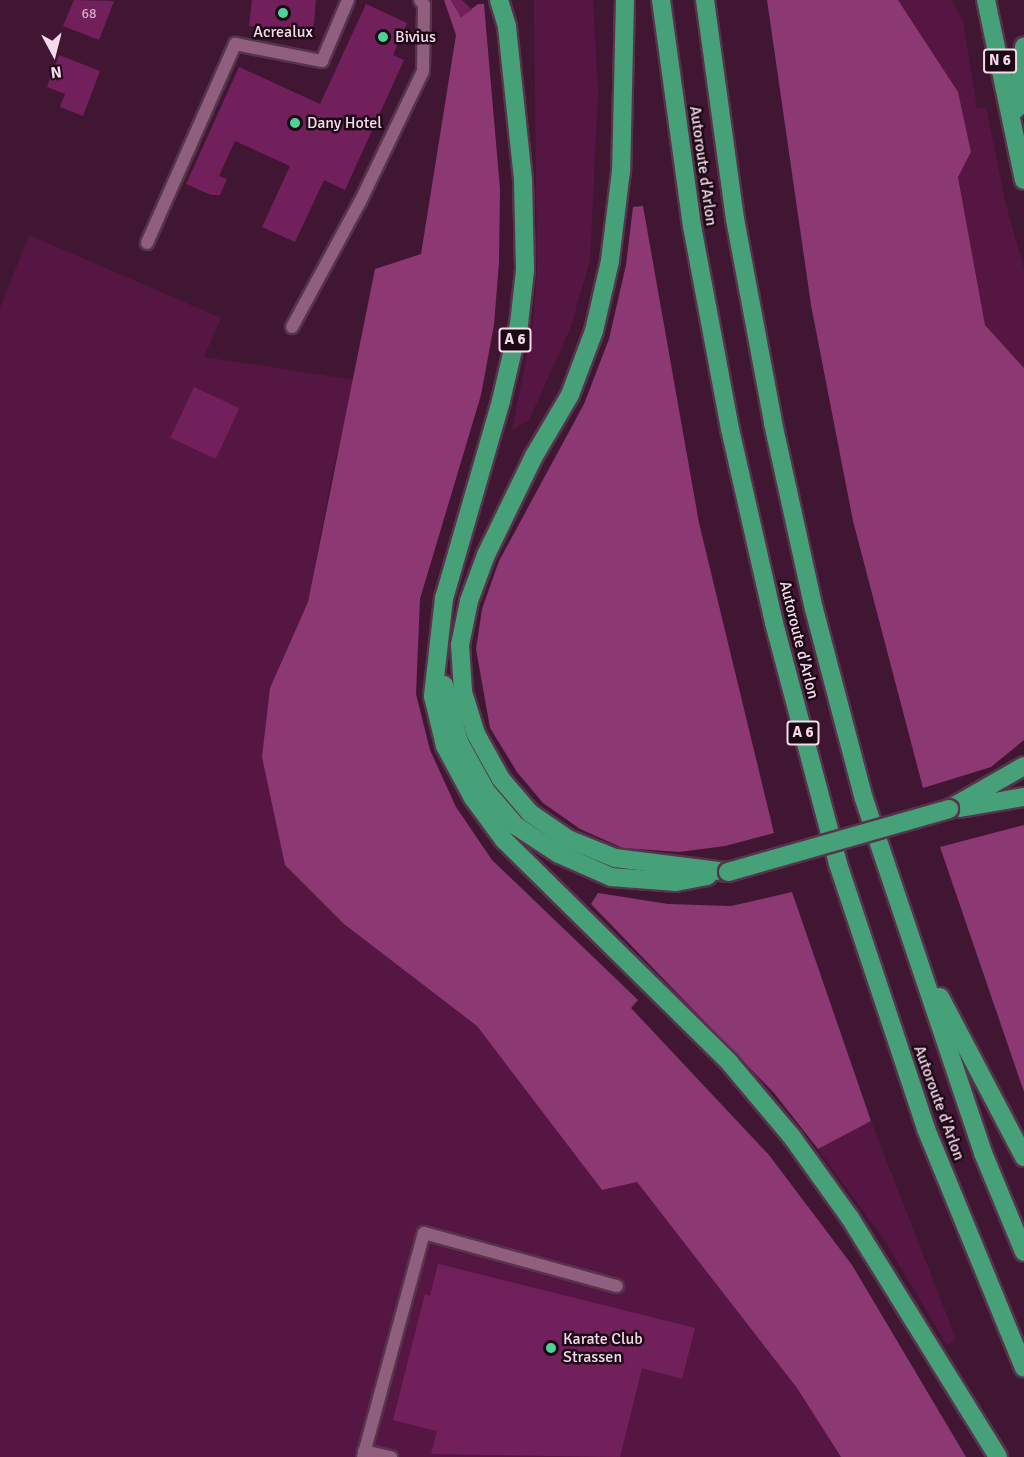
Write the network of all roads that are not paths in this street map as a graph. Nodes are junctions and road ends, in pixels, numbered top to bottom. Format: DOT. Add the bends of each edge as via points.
graph roads {
  1 [pos="348,0"];
  2 [pos="420,0"];
  3 [pos="498,0"];
  4 [pos="513,0"];
  5 [pos="625,0"];
  6 [pos="661,0"];
  7 [pos="705,0"];
  8 [pos="986,0"];
  9 [pos="507,27"];
  10 [pos="1024,47"];
  11 [pos="1015,123"];
  12 [pos="1024,180"];
  13 [pos="147,243"];
  14 [pos="292,327"];
  15 [pos="438,645"];
  16 [pos="1024,766"];
  17 [pos="1024,797"];
  18 [pos="949,809"];
  19 [pos="728,873"];
  20 [pos="914,950"];
  21 [pos="1024,1157"];
  22 [pos="1024,1252"];
  23 [pos="617,1286"];
  24 [pos="1024,1368"];
  25 [pos="363,1454"];
  26 [pos="391,1457"];
  27 [pos="998,1457"];
  1 -- 13 [label="lane" via="322,61 235,44"];
  2 -- 14 [label="lane" via="424,5 423,71 360,202"];
  3 -- 9 [label="highway, A 6"];
  4 -- 9 [label="highway, A 6"];
  5 -- 19 [label="highway" via="621,171 610,261 594,331 570,396 534,456 486,555 469,601 460,645 464,692 476,734 501,779 530,813 559,833 615,858"];
  6 -- 24 [label="highway, Autoroute d'Arlon / A 6" via="694,237 730,429 777,635 838,864 926,1129"];
  7 -- 20 [label="highway, Autoroute d'Arlon / A 6" via="735,219 778,446 814,609 864,799"];
  8 -- 11 [label="highway, N 6"];
  9 -- 15 [label="highway, A 6" via="523,180 524,281 501,401 456,550"];
  10 -- 11 [label="highway, N 6"];
  11 -- 12 [label="highway, N 6"];
  15 -- 19 [label="highway, A 6" via="446,697 459,742 486,790 516,826 559,854 611,877 676,882"];
  15 -- 27 [label="highway, A 6" via="433,696 445,746 473,798 504,840 729,1062 792,1137 850,1218"];
  16 -- 18 [label="highway"];
  17 -- 18 [label="highway, A 6"];
  18 -- 19 [label="highway, A 6, bridge"];
  20 -- 21 [label="highway, A 6"];
  20 -- 22 [label="highway, Autoroute d'Arlon / A 6" via="983,1153"];
  23 -- 25 [label="lane" via="424,1233"];
  25 -- 26 [label="lane"];
}
